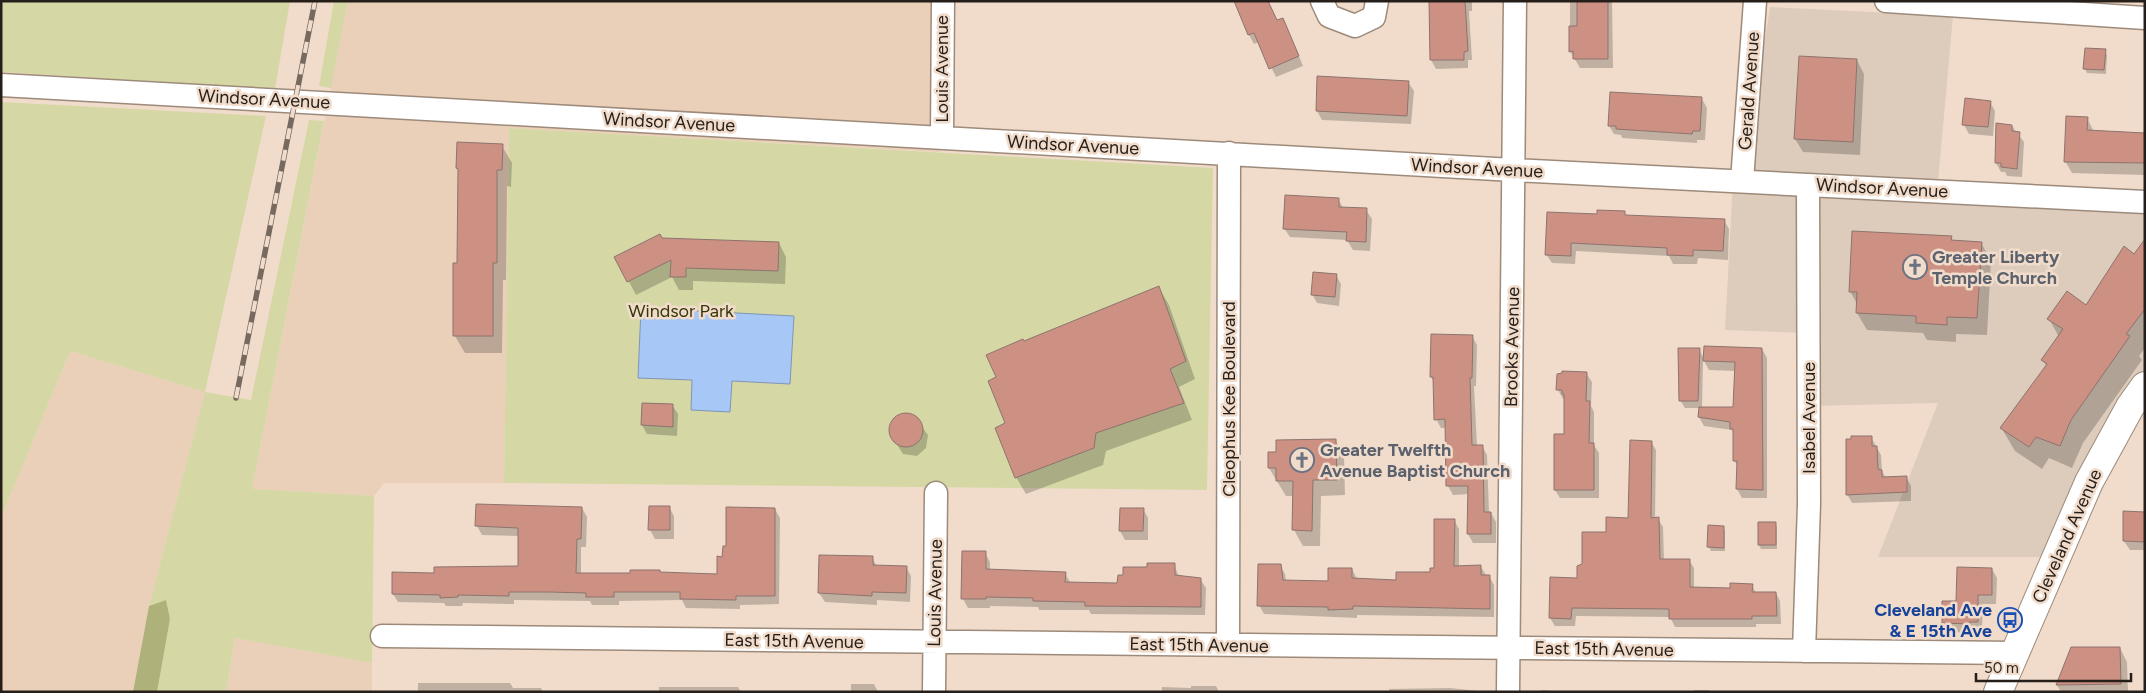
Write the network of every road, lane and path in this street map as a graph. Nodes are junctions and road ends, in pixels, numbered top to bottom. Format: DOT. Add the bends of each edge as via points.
graph roads {
  1 [pos="943,1"];
  2 [pos="1322,1"];
  3 [pos="1377,1"];
  4 [pos="1515,1"];
  5 [pos="1755,1"];
  6 [pos="1886,1"];
  7 [pos="2145,18"];
  8 [pos="1,85"];
  9 [pos="942,137"];
  10 [pos="1229,153"];
  11 [pos="1513,170"];
  12 [pos="1742,181"];
  13 [pos="1808,185"];
  14 [pos="2145,202"];
  15 [pos="2140,400"];
  16 [pos="936,493"];
  17 [pos="382,636"];
  18 [pos="934,642"];
  19 [pos="1228,645"];
  20 [pos="1508,648"];
  21 [pos="1804,651"];
  22 [pos="2015,653"];
  23 [pos="934,692"];
  24 [pos="1508,692"];
  25 [pos="1998,692"];
  1 -- 9 [label="street, Louis Avenue"];
  2 -- 3 [label="street" via="1329,16 1355,26 1374,17"];
  4 -- 11 [label="street, Brooks Avenue"];
  5 -- 12 [label="street, Gerald Avenue"];
  6 -- 7 [label="street"];
  8 -- 9 [label="street, Windsor Avenue"];
  9 -- 10 [label="street, Windsor Avenue"];
  10 -- 11 [label="street, Windsor Avenue"];
  10 -- 19 [label="street, Cleophus Kee Boulevard"];
  11 -- 12 [label="street, Windsor Avenue"];
  11 -- 20 [label="street, Brooks Avenue"];
  12 -- 13 [label="street, Windsor Avenue"];
  13 -- 14 [label="street, Windsor Avenue"];
  13 -- 21 [label="street, Isabel Avenue" via="1809,504"];
  15 -- 22 [label="main road, Cleveland Avenue" via="2089,482"];
  16 -- 18 [label="street, Louis Avenue"];
  17 -- 18 [label="street, East 15th Avenue"];
  18 -- 19 [label="street, East 15th Avenue"];
  18 -- 23 [label="street, Louis Avenue"];
  19 -- 20 [label="street, East 15th Avenue"];
  20 -- 21 [label="street, East 15th Avenue"];
  20 -- 24 [label="street, Brooks Avenue"];
  21 -- 22 [label="street, East 15th Avenue"];
  22 -- 25 [label="main road, Cleveland Avenue"];
}
